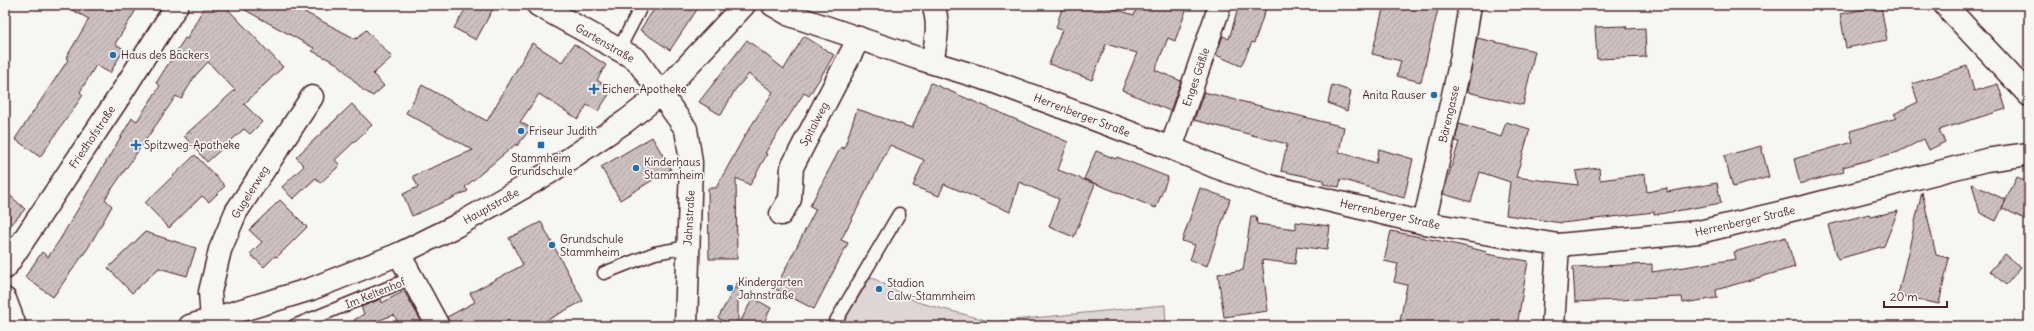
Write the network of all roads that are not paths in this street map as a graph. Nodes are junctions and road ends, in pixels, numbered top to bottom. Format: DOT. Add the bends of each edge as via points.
graph roads {
  1 [pos="177,5"];
  2 [pos="538,5"];
  3 [pos="642,5"];
  4 [pos="744,5"];
  5 [pos="773,5"];
  6 [pos="933,5"];
  7 [pos="1220,5"];
  8 [pos="1470,5"];
  9 [pos="1945,5"];
  10 [pos="859,38"];
  11 [pos="619,49"];
  12 [pos="932,62"];
  13 [pos="662,93"];
  14 [pos="2029,95"];
  15 [pos="312,97"];
  16 [pos="1172,148"];
  17 [pos="2029,154"];
  18 [pos="781,214"];
  19 [pos="899,214"];
  20 [pos="1424,223"];
  21 [pos="1558,245"];
  22 [pos="688,247"];
  23 [pos="399,254"];
  24 [pos="5,268"];
  25 [pos="604,274"];
  26 [pos="412,278"];
  27 [pos="5,299"];
  28 [pos="212,320"];
  29 [pos="15,326"];
  30 [pos="190,326"];
  31 [pos="294,326"];
  32 [pos="438,326"];
  33 [pos="686,326"];
  34 [pos="833,326"];
  35 [pos="1553,326"];
  1 -- 24 [label="street, Friedhofstraße"];
  2 -- 11 [label="street, Gartenstraße"];
  3 -- 11 [label="lane"];
  4 -- 13 [label="street, Hauptstraße"];
  5 -- 10 [label="street, Herrenberger Straße" via="790,15"];
  6 -- 12 [label="street" via="937,14 938,31"];
  7 -- 16 [label="street, Enges Gäßle"];
  8 -- 20 [label="street, Bärengasse" via="1461,60"];
  9 -- 14 [label="street"];
  10 -- 12 [label="street, Herrenberger Straße"];
  10 -- 18 [label="street, Spitalweg" via="792,166 790,199"];
  11 -- 13 [label="street, Gartenstraße" via="636,59"];
  12 -- 16 [label="street, Herrenberger Straße" via="992,81"];
  13 -- 22 [label="street, Jahnstraße" via="686,128 690,145"];
  13 -- 23 [label="street, Hauptstraße" via="547,174 456,226"];
  15 -- 28 [label="street, Gugelerweg" via="236,212 220,250 210,292"];
  16 -- 20 [label="street, Herrenberger Straße" via="1273,187"];
  17 -- 21 [label="street, Herrenberger Straße" via="1986,160 1699,232"];
  19 -- 34 [label="lane"];
  20 -- 21 [label="street, Herrenberger Straße"];
  21 -- 35 [label="street"];
  22 -- 25 [label="lane" via="655,252"];
  22 -- 33 [label="street, Jahnstraße"];
  23 -- 26 [label="street, Im Keltenhof"];
  23 -- 28 [label="street, Hauptstraße" via="311,289"];
  26 -- 31 [label="lane, Im Keltenhof"];
  26 -- 32 [label="street, Im Keltenhof"];
  27 -- 29 [label="street"];
  28 -- 30 [label="street, Hauptstraße"];
}
